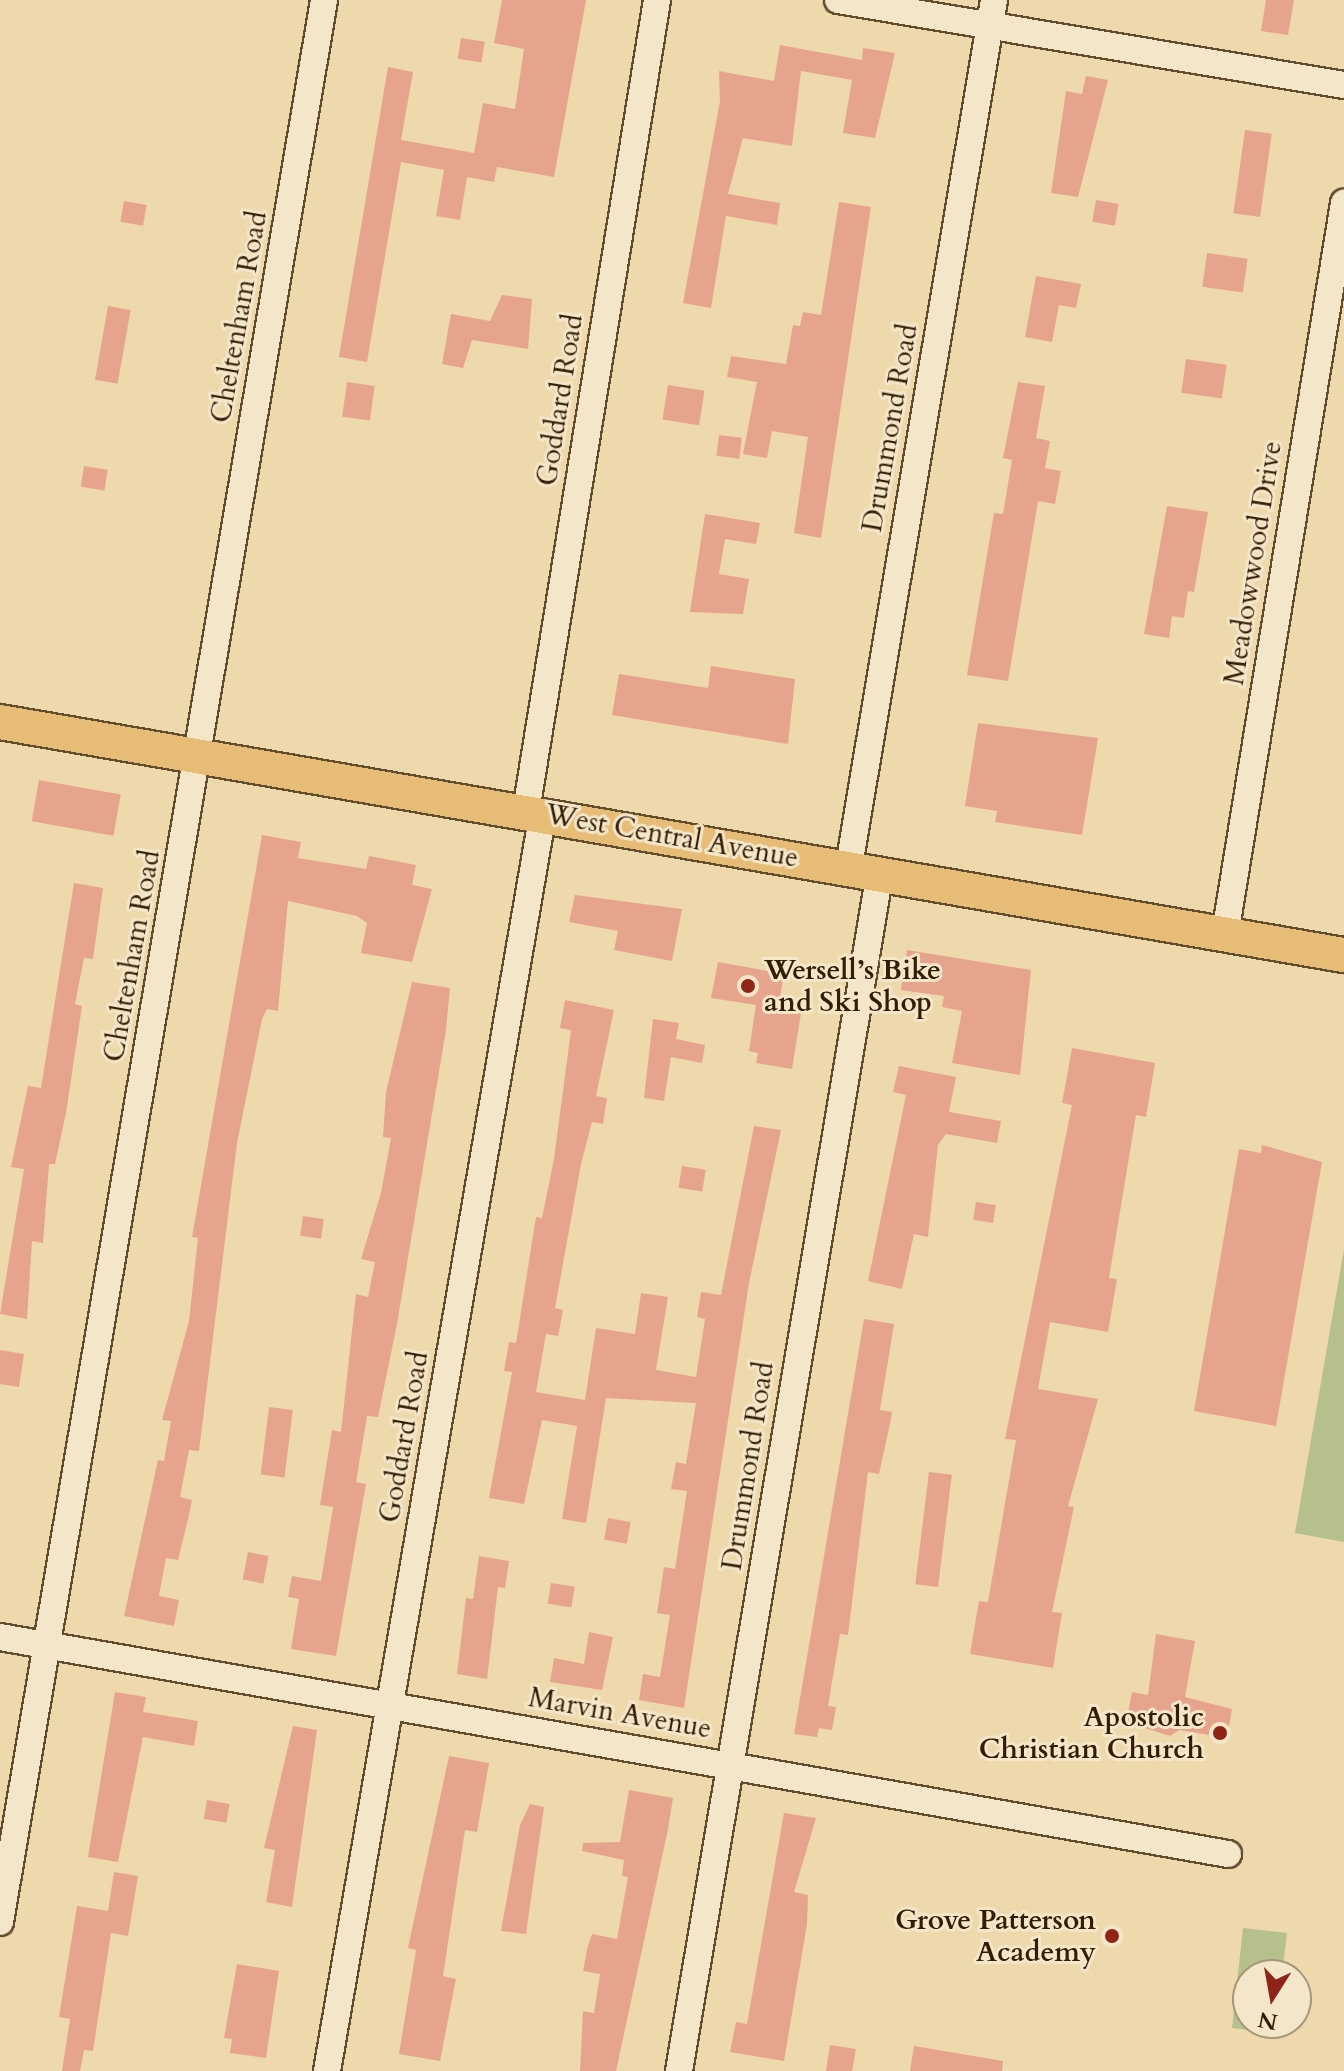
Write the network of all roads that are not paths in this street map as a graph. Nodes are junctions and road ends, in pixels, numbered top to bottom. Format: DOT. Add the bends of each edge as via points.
graph roads {
  1 [pos="324,0"];
  2 [pos="657,0"];
  3 [pos="838,0"];
  4 [pos="992,13"];
  5 [pos="1344,85"];
  6 [pos="1344,203"];
  7 [pos="0,722"];
  8 [pos="199,753"];
  9 [pos="534,812"];
  10 [pos="864,869"];
  11 [pos="1225,934"];
  12 [pos="1344,955"];
  13 [pos="0,1637"];
  14 [pos="48,1644"];
  15 [pos="390,1704"];
  16 [pos="731,1765"];
  17 [pos="1228,1854"];
  18 [pos="0,1922"];
  19 [pos="327,2071"];
  20 [pos="679,2071"];
  1 -- 8 [label="street, Cheltenham Road"];
  2 -- 9 [label="street, Goddard Road"];
  3 -- 4 [label="street"];
  4 -- 5 [label="street"];
  4 -- 10 [label="street, Drummond Road"];
  6 -- 11 [label="street, Meadowwood Drive"];
  7 -- 8 [label="main road, West Central Avenue"];
  8 -- 9 [label="main road, West Central Avenue"];
  8 -- 14 [label="street, Cheltenham Road"];
  9 -- 10 [label="main road, West Central Avenue"];
  9 -- 15 [label="street, Goddard Road"];
  10 -- 11 [label="main road, West Central Avenue"];
  10 -- 16 [label="street, Drummond Road"];
  11 -- 12 [label="main road, West Central Avenue"];
  13 -- 14 [label="street, Marvin Avenue"];
  14 -- 15 [label="street, Marvin Avenue"];
  14 -- 18 [label="street, Cheltenham Road"];
  15 -- 16 [label="street, Marvin Avenue"];
  15 -- 19 [label="street, Goddard Road"];
  16 -- 17 [label="street, Marvin Avenue"];
  16 -- 20 [label="street, Drummond Road"];
}
